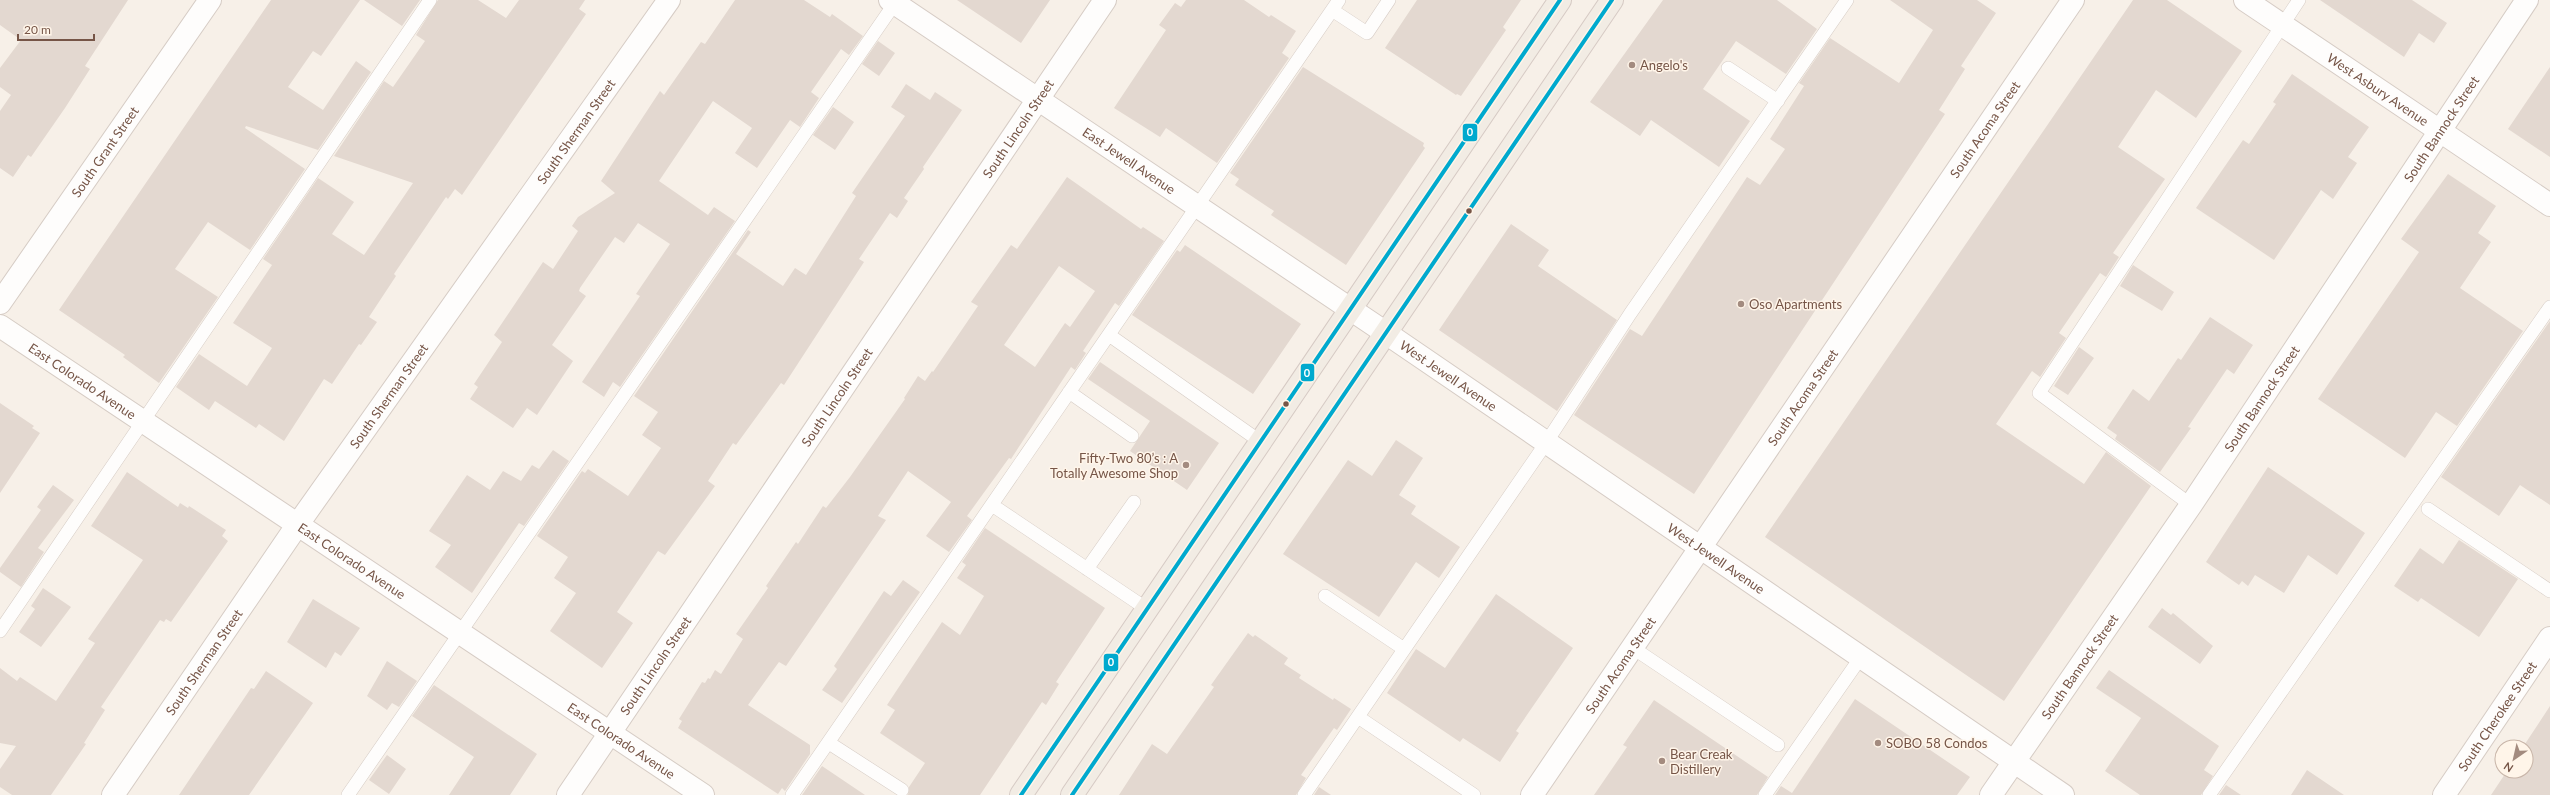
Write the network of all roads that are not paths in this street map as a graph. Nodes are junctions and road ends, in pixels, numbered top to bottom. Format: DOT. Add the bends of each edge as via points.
graph roads {
  1 [pos="210,0"];
  2 [pos="430,0"];
  3 [pos="669,0"];
  4 [pos="1105,0"];
  5 [pos="1389,0"];
  6 [pos="1560,0"];
  7 [pos="1612,0"];
  8 [pos="1847,0"];
  9 [pos="2074,0"];
  10 [pos="2245,0"];
  11 [pos="2299,0"];
  12 [pos="2527,0"];
  13 [pos="894,1"];
  14 [pos="1336,5"];
  15 [pos="2282,25"];
  16 [pos="1728,68"];
  17 [pos="1037,99"];
  18 [pos="1778,101"];
  19 [pos="2440,130"];
  20 [pos="2550,204"];
  21 [pos="1197,206"];
  22 [pos="0,303"];
  23 [pos="2550,307"];
  24 [pos="1351,309"];
  25 [pos="0,326"];
  26 [pos="1377,327"];
  27 [pos="1109,335"];
  28 [pos="1069,392"];
  29 [pos="143,421"];
  30 [pos="1132,436"];
  31 [pos="1261,442"];
  32 [pos="1546,443"];
  33 [pos="1134,502"];
  34 [pos="992,505"];
  35 [pos="2191,505"];
  36 [pos="2428,508"];
  37 [pos="298,524"];
  38 [pos="1701,548"];
  39 [pos="1087,569"];
  40 [pos="2550,591"];
  41 [pos="1325,596"];
  42 [pos="1147,609"];
  43 [pos="0,631"];
  44 [pos="459,632"];
  45 [pos="2550,638"];
  46 [pos="1633,648"];
  47 [pos="1404,649"];
  48 [pos="1861,657"];
  49 [pos="1358,717"];
  50 [pos="611,733"];
  51 [pos="829,742"];
  52 [pos="1778,745"];
  53 [pos="2015,762"];
  54 [pos="902,790"];
  55 [pos="113,795"];
  56 [pos="348,795"];
  57 [pos="568,795"];
  58 [pos="704,795"];
  59 [pos="792,795"];
  60 [pos="1021,795"];
  61 [pos="1072,795"];
  62 [pos="1304,795"];
  63 [pos="1474,795"];
  64 [pos="1532,795"];
  65 [pos="1765,795"];
  66 [pos="1992,795"];
  67 [pos="2063,795"];
  68 [pos="2210,795"];
  69 [pos="2444,795"];
  1 -- 22 [label="street, South Grant Street"];
  2 -- 29 [label="lane"];
  3 -- 37 [label="street, South Sherman Street"];
  4 -- 17 [label="street, South Lincoln Street"];
  5 -- 14 [label="lane" via="1367,33"];
  6 -- 24 [label="main road"];
  7 -- 26 [label="main road"];
  8 -- 18 [label="lane"];
  9 -- 38 [label="street, South Acoma Street"];
  10 -- 15 [label="street, West Asbury Avenue"];
  11 -- 15 [label="lane"];
  12 -- 19 [label="street, South Bannock Street"];
  13 -- 17 [label="street, East Jewell Avenue"];
  13 -- 44 [label="lane"];
  14 -- 21 [label="lane"];
  15 -- 19 [label="street, West Asbury Avenue"];
  15 -- 35 [label="lane" via="2039,393"];
  16 -- 18 [label="lane"];
  17 -- 21 [label="street, East Jewell Avenue"];
  17 -- 50 [label="street, South Lincoln Street"];
  18 -- 32 [label="lane" via="1630,314"];
  19 -- 20 [label="street, West Asbury Avenue"];
  19 -- 35 [label="street, South Bannock Street"];
  21 -- 24 [label="street, East Jewell Avenue"];
  21 -- 27 [label="lane"];
  23 -- 68 [label="lane"];
  24 -- 26 [label="street, East Jewell Avenue"];
  24 -- 31 [label="main road"];
  25 -- 29 [label="street, East Colorado Avenue"];
  26 -- 32 [label="street, West Jewell Avenue"];
  26 -- 61 [label="main road"];
  27 -- 28 [label="lane"];
  27 -- 31 [label="lane"];
  28 -- 30 [label="lane"];
  28 -- 34 [label="lane"];
  29 -- 37 [label="street, East Colorado Avenue"];
  29 -- 43 [label="lane"];
  31 -- 42 [label="main road"];
  32 -- 38 [label="street, West Jewell Avenue"];
  32 -- 47 [label="lane"];
  33 -- 39 [label="lane"];
  34 -- 39 [label="lane"];
  34 -- 51 [label="lane"];
  35 -- 53 [label="street, South Bannock Street"];
  36 -- 40 [label="lane"];
  37 -- 44 [label="street, East Colorado Avenue"];
  37 -- 55 [label="street, South Sherman Street"];
  38 -- 46 [label="street, South Acoma Street"];
  38 -- 48 [label="street, West Jewell Avenue"];
  39 -- 42 [label="lane"];
  41 -- 47 [label="lane"];
  42 -- 60 [label="main road"];
  44 -- 50 [label="street, East Colorado Avenue"];
  44 -- 56 [label="lane"];
  45 -- 69 [label="street, South Cherokee Street"];
  46 -- 52 [label="lane"];
  46 -- 64 [label="street, South Acoma Street"];
  47 -- 49 [label="lane"];
  48 -- 53 [label="street, West Jewell Avenue"];
  48 -- 65 [label="lane"];
  49 -- 62 [label="lane"];
  49 -- 63 [label="lane"];
  50 -- 57 [label="street, South Lincoln Street"];
  50 -- 58 [label="street, East Colorado Avenue"];
  51 -- 54 [label="lane"];
  51 -- 59 [label="lane"];
  53 -- 66 [label="street, South Bannock Street"];
  53 -- 67 [label="street, West Jewell Avenue"];
}
